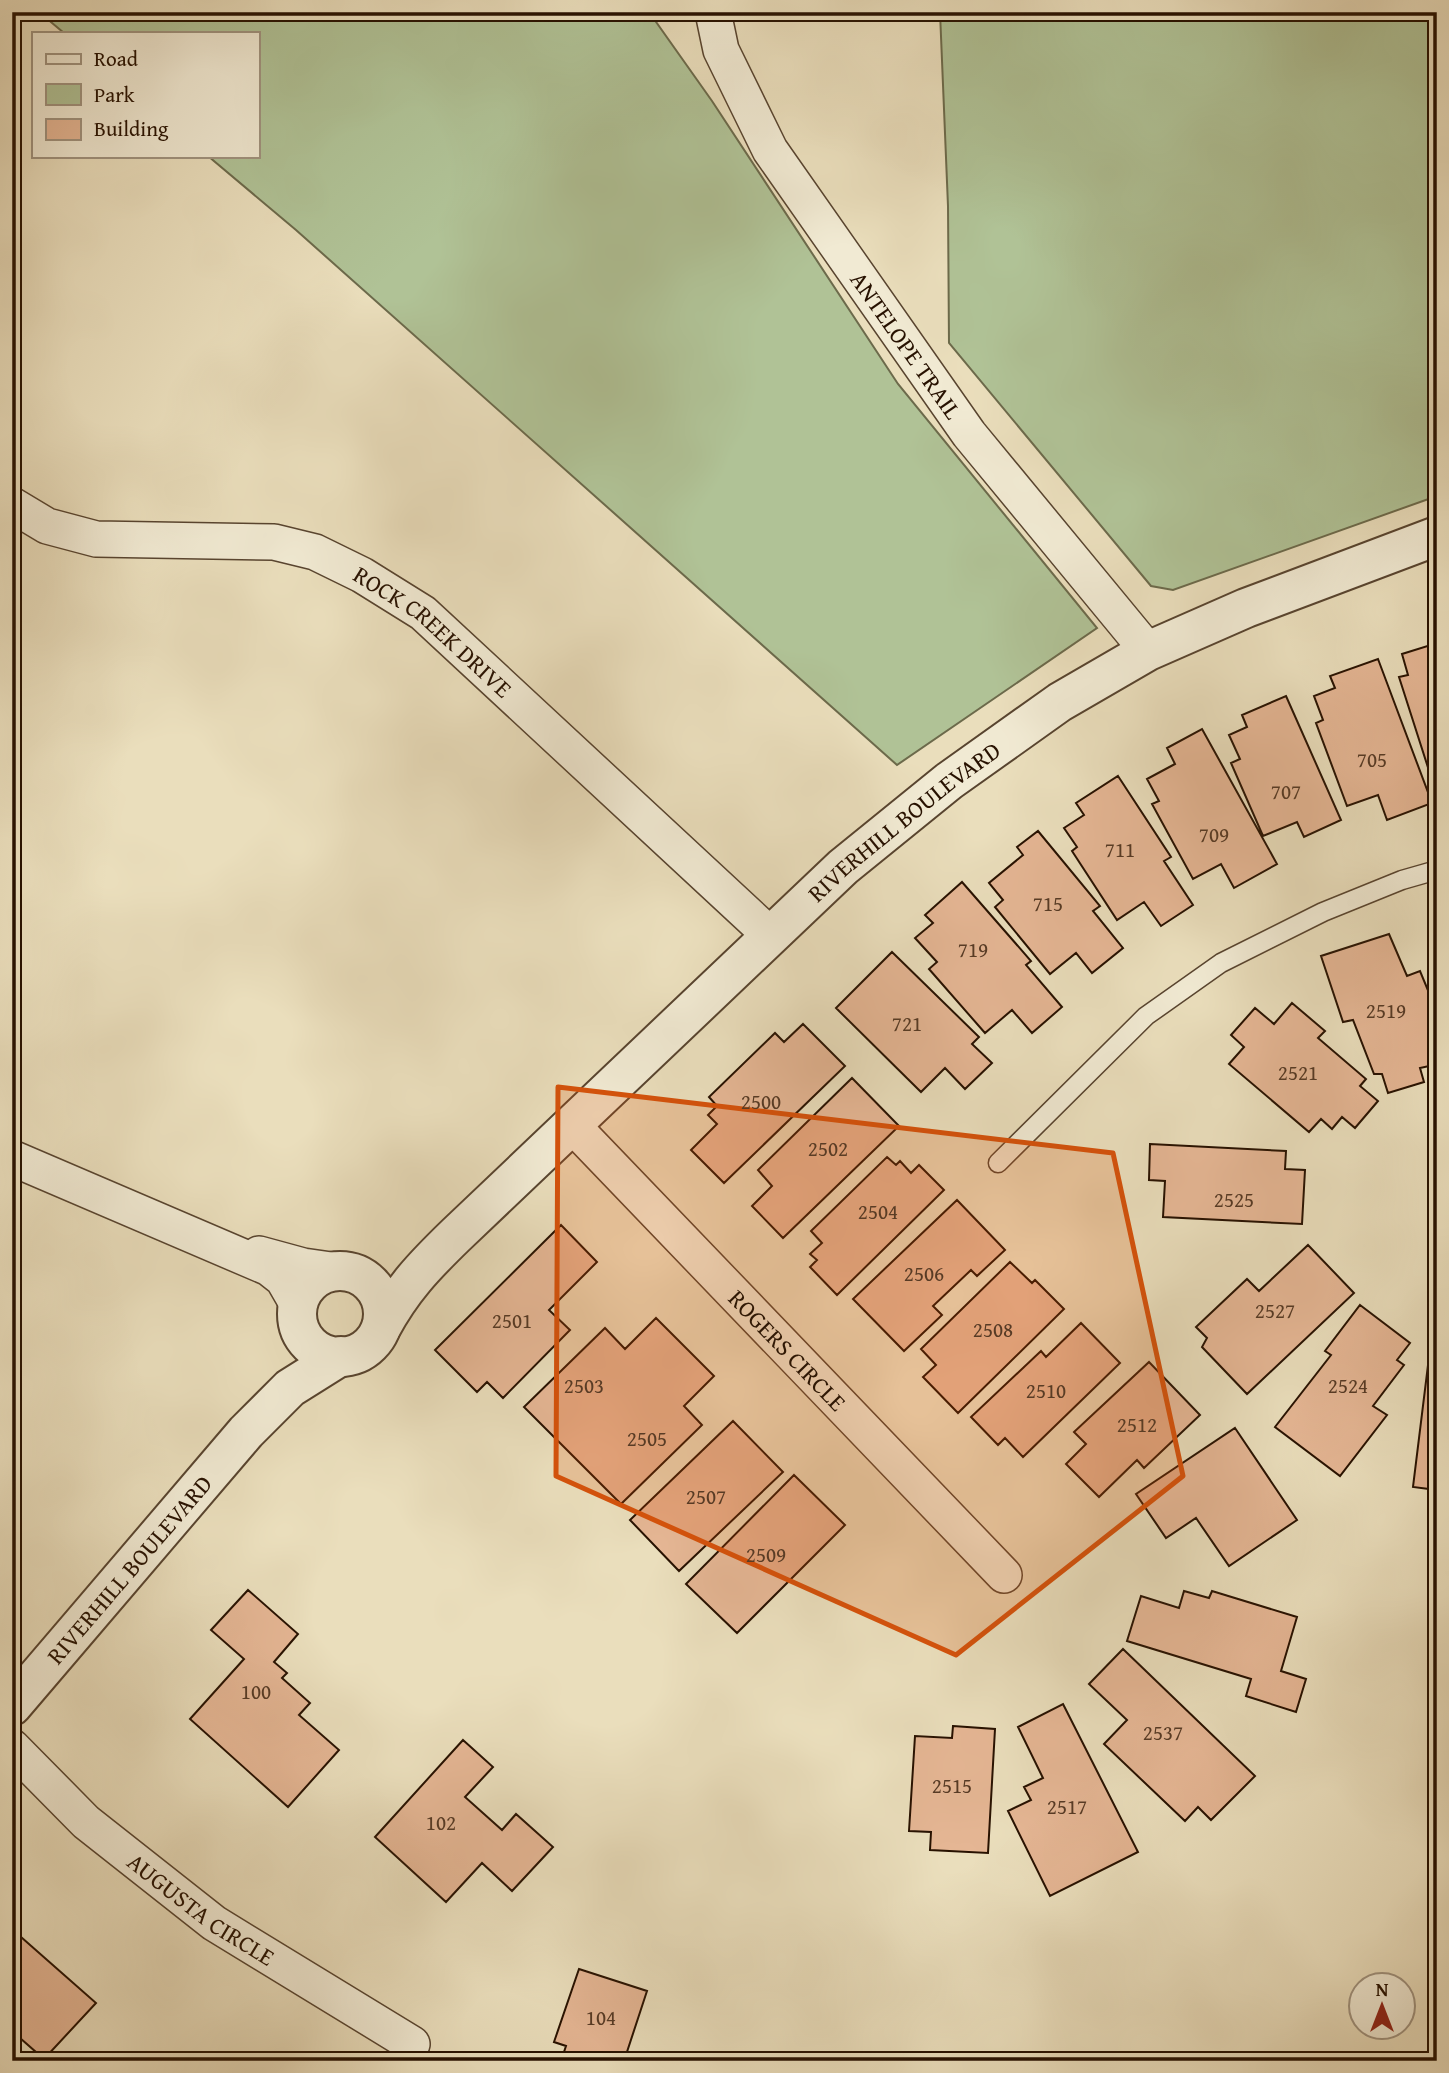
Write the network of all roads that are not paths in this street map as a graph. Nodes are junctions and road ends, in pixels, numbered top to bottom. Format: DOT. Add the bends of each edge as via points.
graph roads {
  1 [pos="713,12"];
  2 [pos="12,505"];
  3 [pos="1437,537"];
  4 [pos="1148,651"];
  5 [pos="1437,870"];
  6 [pos="770,935"];
  7 [pos="571,1124"];
  8 [pos="12,1158"];
  9 [pos="998,1163"];
  10 [pos="456,1235"];
  11 [pos="221,1247"];
  12 [pos="347,1273"];
  13 [pos="298,1315"];
  14 [pos="381,1328"];
  15 [pos="341,1356"];
  16 [pos="246,1432"];
  17 [pos="1004,1575"];
  18 [pos="12,1706"];
  19 [pos="12,1747"];
  20 [pos="412,2044"];
  1 -- 4 [label="street, ANTELOPE TRAIL" via="721,50 770,150 969,434"];
  2 -- 6 [label="street, ROCK CREEK DRIVE" via="47,526 96,539 274,542 315,552 362,575 423,613"];
  3 -- 4 [label="street, RIVERHILL BOULEVARD" via="1245,608"];
  4 -- 6 [label="street, RIVERHILL BOULEVARD" via="1060,702 949,781 843,866"];
  5 -- 9 [label="lane" via="1323,912 1221,963 1146,1016"];
  6 -- 7 [label="street, RIVERHILL BOULEVARD"];
  7 -- 10 [label="street, RIVERHILL BOULEVARD"];
  7 -- 17 [label="street, ROGERS CIRCLE"];
  8 -- 11 [label="street"];
  10 -- 12 [label="street, RIVERHILL BOULEVARD" via="383,1268"];
  10 -- 14 [label="street, RIVERHILL BOULEVARD" via="398,1297"];
  11 -- 12 [label="street"];
  11 -- 13 [label="street" via="283,1279"];
  12 -- 13 [label="street, RIVERHILL BOULEVARD" via="324,1273 312,1281 303,1292"];
  12 -- 14 [label="street" via="365,1278 375,1288 382,1301"];
  13 -- 15 [label="street" via="301,1334 310,1345 322,1353"];
  13 -- 16 [label="street, RIVERHILL BOULEVARD" via="295,1349"];
  14 -- 15 [label="street, RIVERHILL BOULEVARD" via="363,1350"];
  15 -- 16 [label="street, RIVERHILL BOULEVARD" via="290,1388"];
  16 -- 18 [label="street, RIVERHILL BOULEVARD"];
  19 -- 20 [label="street, AUGUSTA CIRCLE" via="86,1822 214,1923"];
}
